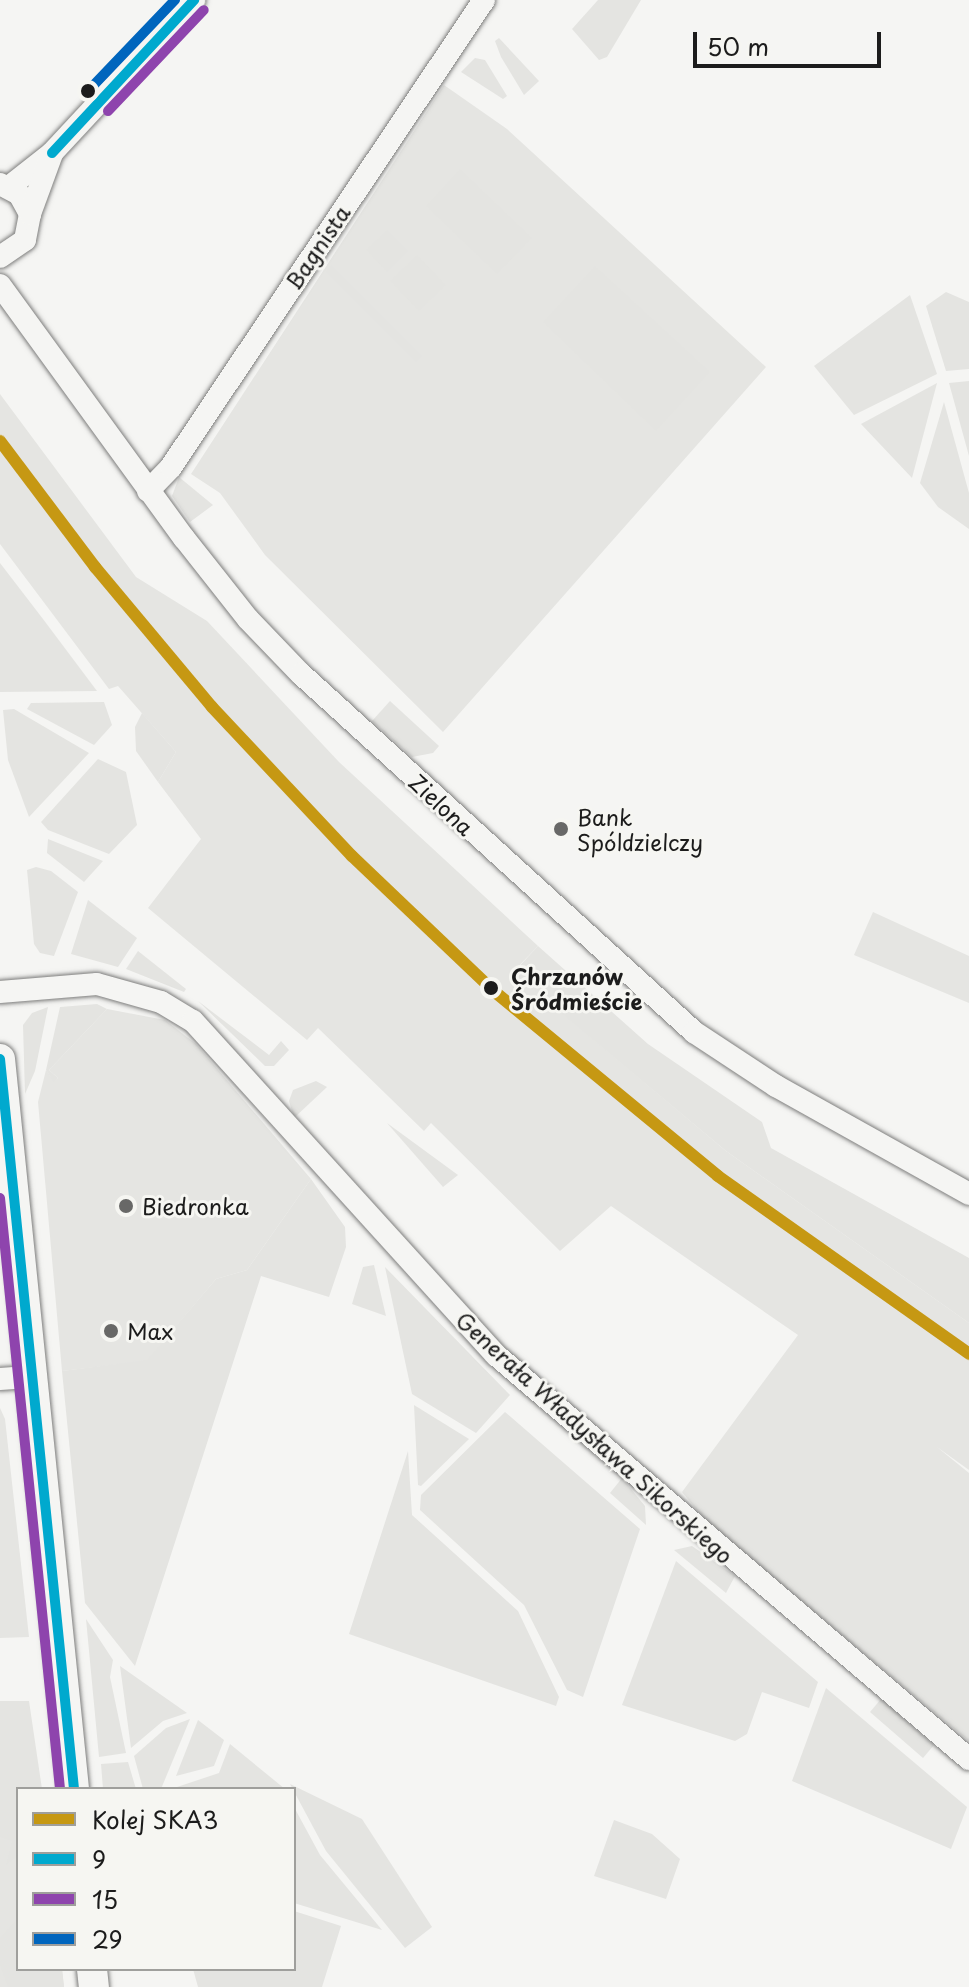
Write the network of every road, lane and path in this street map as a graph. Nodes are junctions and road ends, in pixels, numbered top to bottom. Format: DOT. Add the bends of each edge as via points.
graph roads {
  1 [pos="194,0"];
  2 [pos="484,0"];
  3 [pos="52,153"];
  4 [pos="4,186"];
  5 [pos="30,214"];
  6 [pos="9,254"];
  7 [pos="0,285"];
  8 [pos="16,305"];
  9 [pos="148,491"];
  10 [pos="0,992"];
  11 [pos="0,1059"];
  12 [pos="969,1194"];
  13 [pos="32,1377"];
  14 [pos="0,1379"];
  15 [pos="969,1759"];
  16 [pos="74,1787"];
  1 -- 3 [label="street"];
  2 -- 9 [label="street, Bagnista" via="171,467"];
  3 -- 4 [label="street"];
  3 -- 5 [label="street"];
  4 -- 5 [label="street" via="26,202"];
  5 -- 6 [label="street" via="30,227"];
  6 -- 8 [label="street"];
  7 -- 8 [label="street, Zielona"];
  8 -- 9 [label="street, Zielona"];
  9 -- 12 [label="street, Zielona" via="281,655 680,1021 776,1086"];
  10 -- 15 [label="street, Generała Władysława Sikorskiego" via="97,984 161,1002 193,1021 496,1355"];
  11 -- 13 [label="street"];
  13 -- 14 [label="street"];
  13 -- 16 [label="street"];
}
